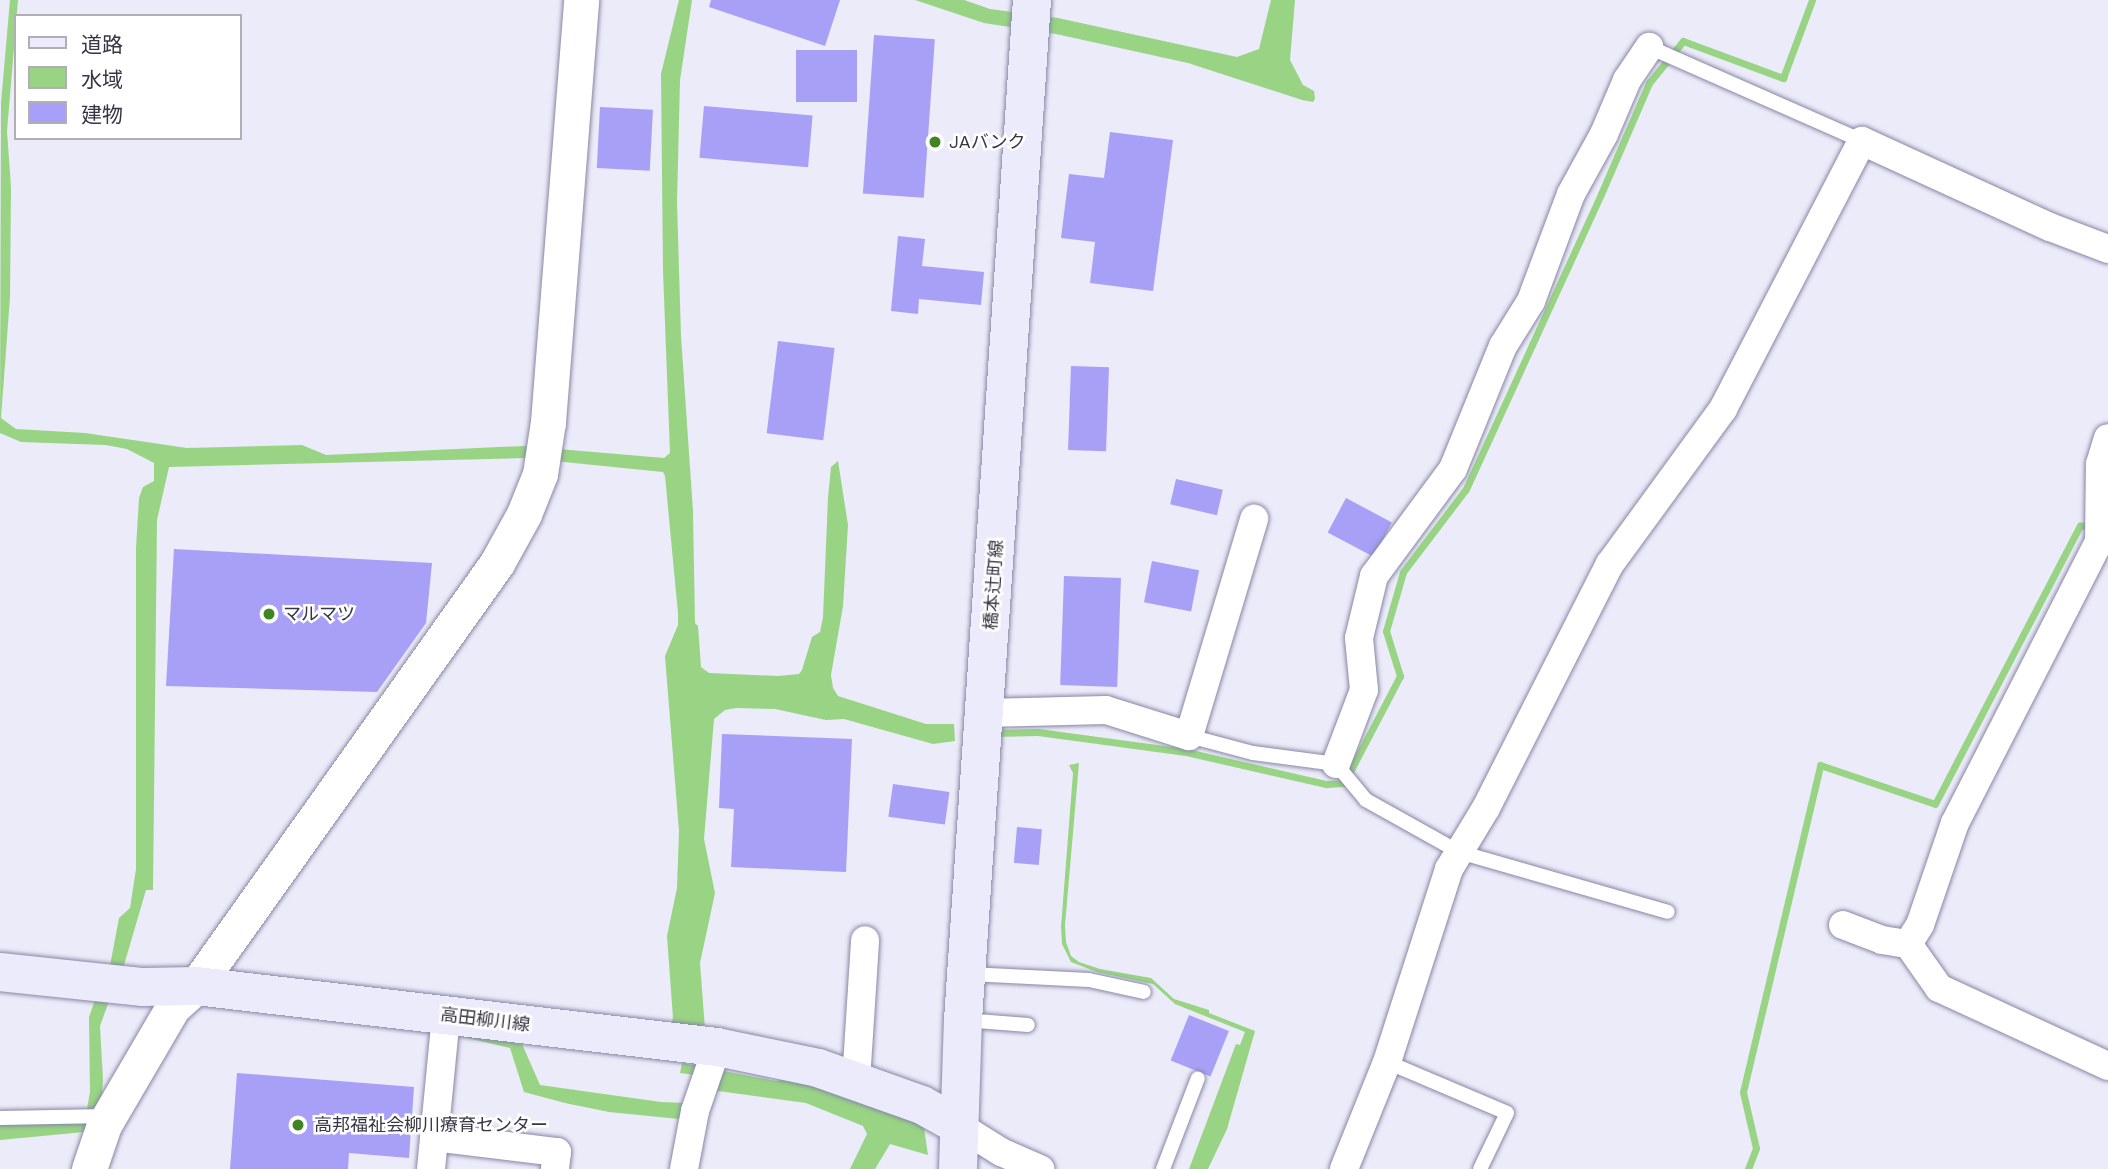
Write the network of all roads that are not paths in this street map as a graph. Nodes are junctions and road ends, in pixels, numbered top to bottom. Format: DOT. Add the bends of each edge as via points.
graph roads {
  1 [pos="581,0"];
  2 [pos="1032,0"];
  3 [pos="1650,41"];
  4 [pos="1862,141"];
  5 [pos="2108,249"];
  6 [pos="2108,438"];
  7 [pos="1254,519"];
  8 [pos="2104,543"];
  9 [pos="985,713"];
  10 [pos="1189,736"];
  11 [pos="1336,764"];
  12 [pos="1459,852"];
  13 [pos="1668,912"];
  14 [pos="1843,925"];
  15 [pos="865,940"];
  16 [pos="1909,944"];
  17 [pos="0,972"];
  18 [pos="968,974"];
  19 [pos="196,986"];
  20 [pos="1144,992"];
  21 [pos="446,1015"];
  22 [pos="962,1020"];
  23 [pos="1027,1025"];
  24 [pos="714,1056"];
  25 [pos="1387,1062"];
  26 [pos="2108,1066"];
  27 [pos="1198,1078"];
  28 [pos="856,1081"];
  29 [pos="110,1116"];
  30 [pos="0,1118"];
  31 [pos="958,1125"];
  32 [pos="434,1137"];
  33 [pos="89,1169"];
  34 [pos="431,1169"];
  35 [pos="555,1169"];
  36 [pos="684,1169"];
  37 [pos="958,1169"];
  38 [pos="1040,1169"];
  39 [pos="1163,1169"];
  40 [pos="1343,1169"];
  41 [pos="1480,1169"];
  1 -- 19 [label="street" via="540,474 498,563"];
  2 -- 9 [label="main road, 橋本辻町線"];
  3 -- 4 [label="lane"];
  3 -- 11 [label="street" via="1571,194 1531,301 1503,346 1453,470 1374,576 1359,638 1364,690"];
  4 -- 5 [label="street" via="2049,227"];
  4 -- 12 [label="street" via="1723,409 1610,564"];
  6 -- 8 [label="street" via="2100,464"];
  7 -- 10 [label="street"];
  8 -- 16 [label="street" via="1955,822 1920,925"];
  9 -- 10 [label="street" via="1106,710"];
  9 -- 18 [label="main road, 橋本辻町線"];
  10 -- 11 [label="lane" via="1253,753"];
  11 -- 12 [label="lane" via="1366,800"];
  12 -- 13 [label="lane"];
  12 -- 25 [label="street" via="1449,869"];
  14 -- 16 [label="street" via="1882,940"];
  15 -- 28 [label="street"];
  16 -- 26 [label="street" via="1939,988"];
  17 -- 19 [label="main road, 高田柳川線" via="144,987"];
  18 -- 20 [label="lane" via="1089,980"];
  18 -- 22 [label="main road, 橋本辻町線"];
  19 -- 21 [label="main road, 高田柳川線"];
  19 -- 29 [label="street" via="173,1007"];
  21 -- 24 [label="main road, 高田柳川線"];
  21 -- 32 [label="street"];
  22 -- 23 [label="lane"];
  22 -- 31 [label="main road, 橋本辻町線"];
  24 -- 28 [label="main road, 高田柳川線" via="818,1068"];
  24 -- 36 [label="street" via="695,1111"];
  25 -- 40 [label="street"];
  25 -- 41 [label="lane" via="1507,1113"];
  27 -- 39 [label="lane"];
  28 -- 31 [label="main road, 高田柳川線" via="922,1105"];
  29 -- 30 [label="lane"];
  29 -- 33 [label="street"];
  31 -- 37 [label="main road, 橋本辻町線"];
  31 -- 38 [label="street"];
  32 -- 34 [label="street"];
  32 -- 35 [label="street" via="557,1152"];
}
